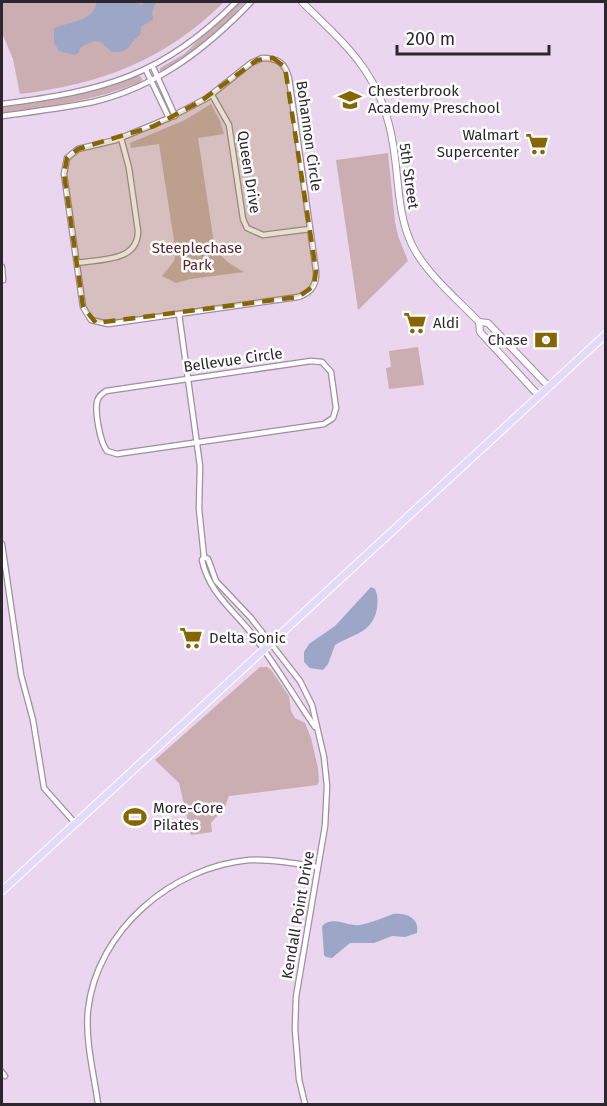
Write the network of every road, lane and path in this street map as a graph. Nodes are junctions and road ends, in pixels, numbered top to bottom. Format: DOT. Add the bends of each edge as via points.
graph roads {
  1 [pos="236,2"];
  2 [pos="251,2"];
  3 [pos="302,2"];
  4 [pos="153,67"];
  5 [pos="146,70"];
  6 [pos="158,78"];
  7 [pos="151,81"];
  8 [pos="212,94"];
  9 [pos="2,104"];
  10 [pos="2,116"];
  11 [pos="172,117"];
  12 [pos="121,138"];
  13 [pos="310,229"];
  14 [pos="77,263"];
  15 [pos="2,267"];
  16 [pos="3,280"];
  17 [pos="179,314"];
  18 [pos="478,322"];
  19 [pos="606,333"];
  20 [pos="188,379"];
  21 [pos="549,387"];
  22 [pos="539,396"];
  23 [pos="197,442"];
  24 [pos="2,544"];
  25 [pos="204,557"];
  26 [pos="271,642"];
  27 [pos="263,649"];
  28 [pos="317,730"];
  29 [pos="75,823"];
  30 [pos="317,867"];
  31 [pos="2,891"];
  32 [pos="98,1104"];
  33 [pos="305,1104"];
  1 -- 4 [label="street" via="201,34"];
  2 -- 6 [label="street" via="211,41"];
  3 -- 18 [label="street, 5th Street" via="354,54 376,86 393,142 406,233 428,267"];
  4 -- 5 [label="street"];
  4 -- 6 [label="street"];
  5 -- 7 [label="street"];
  5 -- 9 [label="street" via="76,93"];
  6 -- 7 [label="street"];
  6 -- 11 [label="street"];
  7 -- 10 [label="street" via="95,101"];
  7 -- 11 [label="street"];
  8 -- 11 [label="street, Bohannon Circle"];
  8 -- 13 [label="street, Queen Drive" via="229,125 248,228 263,235"];
  8 -- 13 [label="street, Bohannon Circle" via="256,60 273,58 285,67"];
  11 -- 12 [label="street, Bohannon Circle"];
  12 -- 14 [label="street, Bohannon Circle" via="78,149 67,158 64,174"];
  12 -- 14 [label="street" via="129,168 138,241 126,255"];
  13 -- 17 [label="street, Bohannon Circle" via="316,277 308,292 298,297"];
  14 -- 17 [label="street, Bohannon Circle" via="83,307 96,322 108,324"];
  15 -- 16 [label="street"];
  17 -- 20 [label="street, Kendall Point Drive"];
  18 -- 21 [label="street, 5th Street" via="488,323"];
  18 -- 22 [label="street, 5th Street" via="480,332"];
  19 -- 21 [label="main road"];
  20 -- 23 [label="street, Kendall Point Drive"];
  20 -- 23 [label="street, Bellevue Circle" via="103,393 96,406 101,442 107,451 117,454"];
  20 -- 23 [label="street, Bellevue Circle" via="315,360 327,366 332,376 336,408 328,422"];
  21 -- 22 [label="main road"];
  22 -- 26 [label="main road"];
  23 -- 25 [label="street, Kendall Point Drive"];
  24 -- 29 [label="street" via="21,675 44,788"];
  25 -- 26 [label="street, Kendall Point Drive" via="216,581"];
  25 -- 27 [label="street, Kendall Point Drive" via="209,584"];
  26 -- 27 [label="main road"];
  26 -- 28 [label="street, Kendall Point Drive" via="306,693"];
  27 -- 28 [label="street, Kendall Point Drive"];
  27 -- 29 [label="main road"];
  28 -- 30 [label="street, Kendall Point Drive" via="327,786"];
  29 -- 31 [label="main road"];
  30 -- 32 [label="street" via="250,860 210,868 165,891 124,927 102,962 88,1007"];
  30 -- 33 [label="street, Kendall Point Drive" via="296,997 299,1079"];
}
